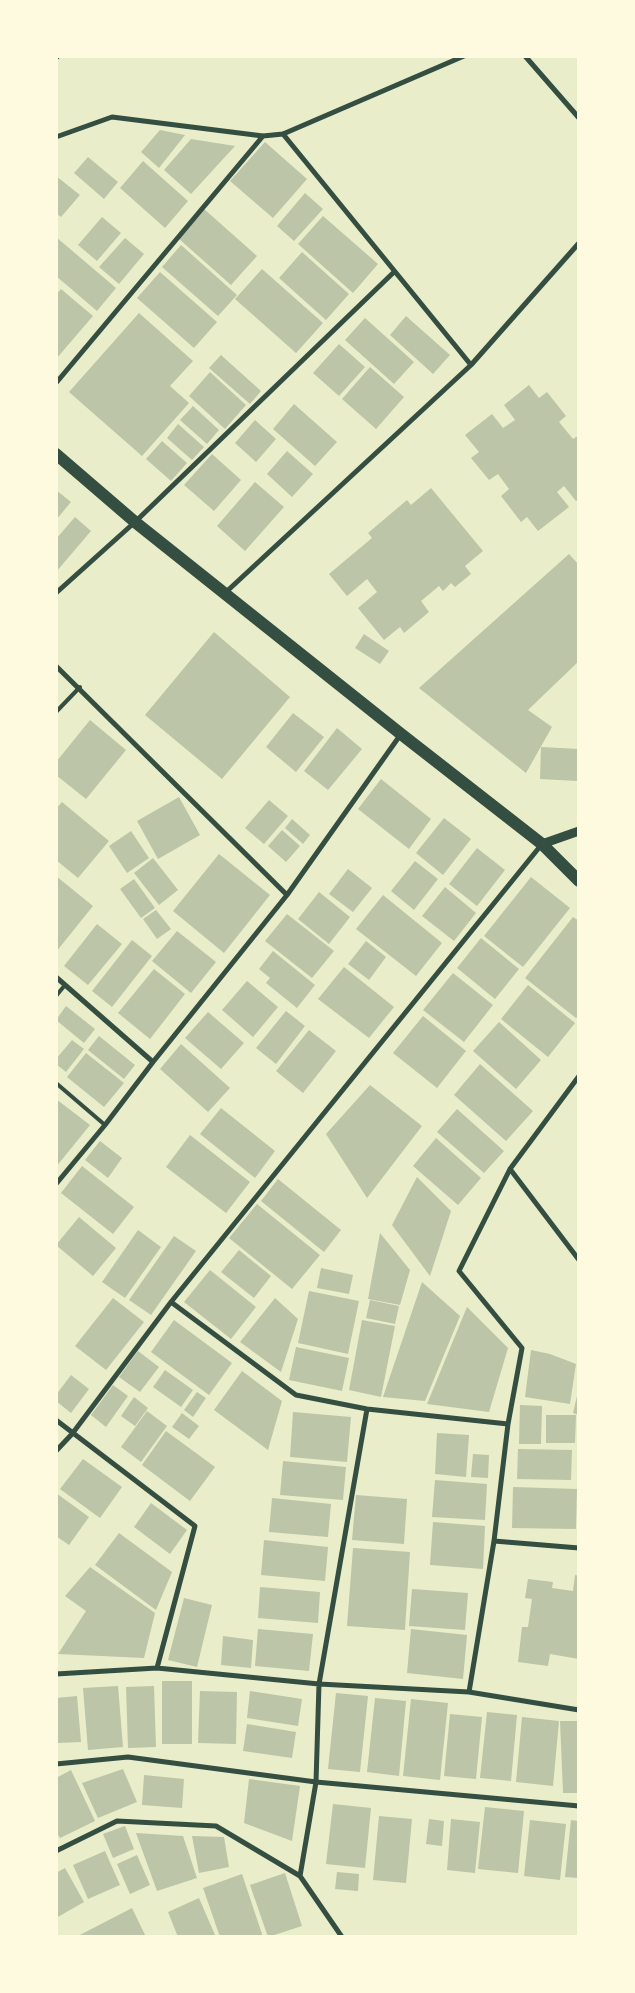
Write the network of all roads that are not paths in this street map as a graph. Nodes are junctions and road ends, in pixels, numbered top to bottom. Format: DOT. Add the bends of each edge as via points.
graph roads {
  1 [pos="464,56"];
  2 [pos="525,56"];
  3 [pos="579,118"];
  4 [pos="283,134"];
  5 [pos="263,136"];
  6 [pos="56,138"];
  7 [pos="579,242"];
  8 [pos="394,272"];
  9 [pos="471,365"];
  10 [pos="56,383"];
  11 [pos="56,454"];
  12 [pos="135,522"];
  13 [pos="56,593"];
  14 [pos="225,594"];
  15 [pos="56,666"];
  16 [pos="80,687"];
  17 [pos="56,712"];
  18 [pos="401,734"];
  19 [pos="579,831"];
  20 [pos="542,844"];
  21 [pos="579,881"];
  22 [pos="287,895"];
  23 [pos="56,977"];
  24 [pos="65,985"];
  25 [pos="56,996"];
  26 [pos="153,1062"];
  27 [pos="579,1076"];
  28 [pos="56,1083"];
  29 [pos="106,1125"];
  30 [pos="510,1169"];
  31 [pos="56,1184"];
  32 [pos="579,1260"];
  33 [pos="171,1302"];
  34 [pos="367,1409"];
  35 [pos="56,1420"];
  36 [pos="508,1424"];
  37 [pos="72,1434"];
  38 [pos="56,1451"];
  39 [pos="494,1541"];
  40 [pos="579,1548"];
  41 [pos="157,1668"];
  42 [pos="56,1674"];
  43 [pos="319,1684"];
  44 [pos="469,1692"];
  45 [pos="579,1710"];
  46 [pos="56,1764"];
  47 [pos="316,1782"];
  48 [pos="579,1806"];
  49 [pos="56,1851"];
  50 [pos="300,1876"];
  51 [pos="342,1937"];
  1 -- 4 [label="street"];
  2 -- 3 [label="street"];
  4 -- 5 [label="street"];
  4 -- 8 [label="street"];
  5 -- 6 [label="street" via="112,117"];
  5 -- 10 [label="street"];
  7 -- 9 [label="street"];
  8 -- 9 [label="street"];
  8 -- 12 [label="street"];
  9 -- 14 [label="street"];
  11 -- 12 [label="main road"];
  12 -- 13 [label="street"];
  12 -- 14 [label="main road"];
  14 -- 18 [label="main road"];
  15 -- 16 [label="street"];
  16 -- 17 [label="lane"];
  16 -- 22 [label="street"];
  18 -- 20 [label="main road"];
  18 -- 22 [label="street"];
  19 -- 20 [label="street"];
  20 -- 21 [label="main road"];
  20 -- 33 [label="street"];
  22 -- 26 [label="street"];
  23 -- 24 [label="street"];
  24 -- 25 [label="lane"];
  24 -- 26 [label="street"];
  26 -- 29 [label="street"];
  27 -- 30 [label="street"];
  28 -- 29 [label="lane"];
  29 -- 31 [label="street"];
  30 -- 32 [label="street"];
  30 -- 36 [label="street" via="459,1271 522,1348"];
  33 -- 34 [label="street" via="296,1395"];
  33 -- 37 [label="street"];
  34 -- 36 [label="street"];
  34 -- 43 [label="street"];
  35 -- 37 [label="street"];
  36 -- 39 [label="street"];
  37 -- 38 [label="street"];
  37 -- 41 [label="street" via="195,1526"];
  39 -- 40 [label="street"];
  39 -- 44 [label="street"];
  41 -- 42 [label="street"];
  41 -- 43 [label="street"];
  43 -- 44 [label="street"];
  43 -- 47 [label="street"];
  44 -- 45 [label="street"];
  46 -- 47 [label="street" via="128,1757"];
  47 -- 48 [label="street"];
  47 -- 50 [label="street"];
  49 -- 50 [label="street" via="117,1821 216,1826"];
  50 -- 51 [label="street"];
}
